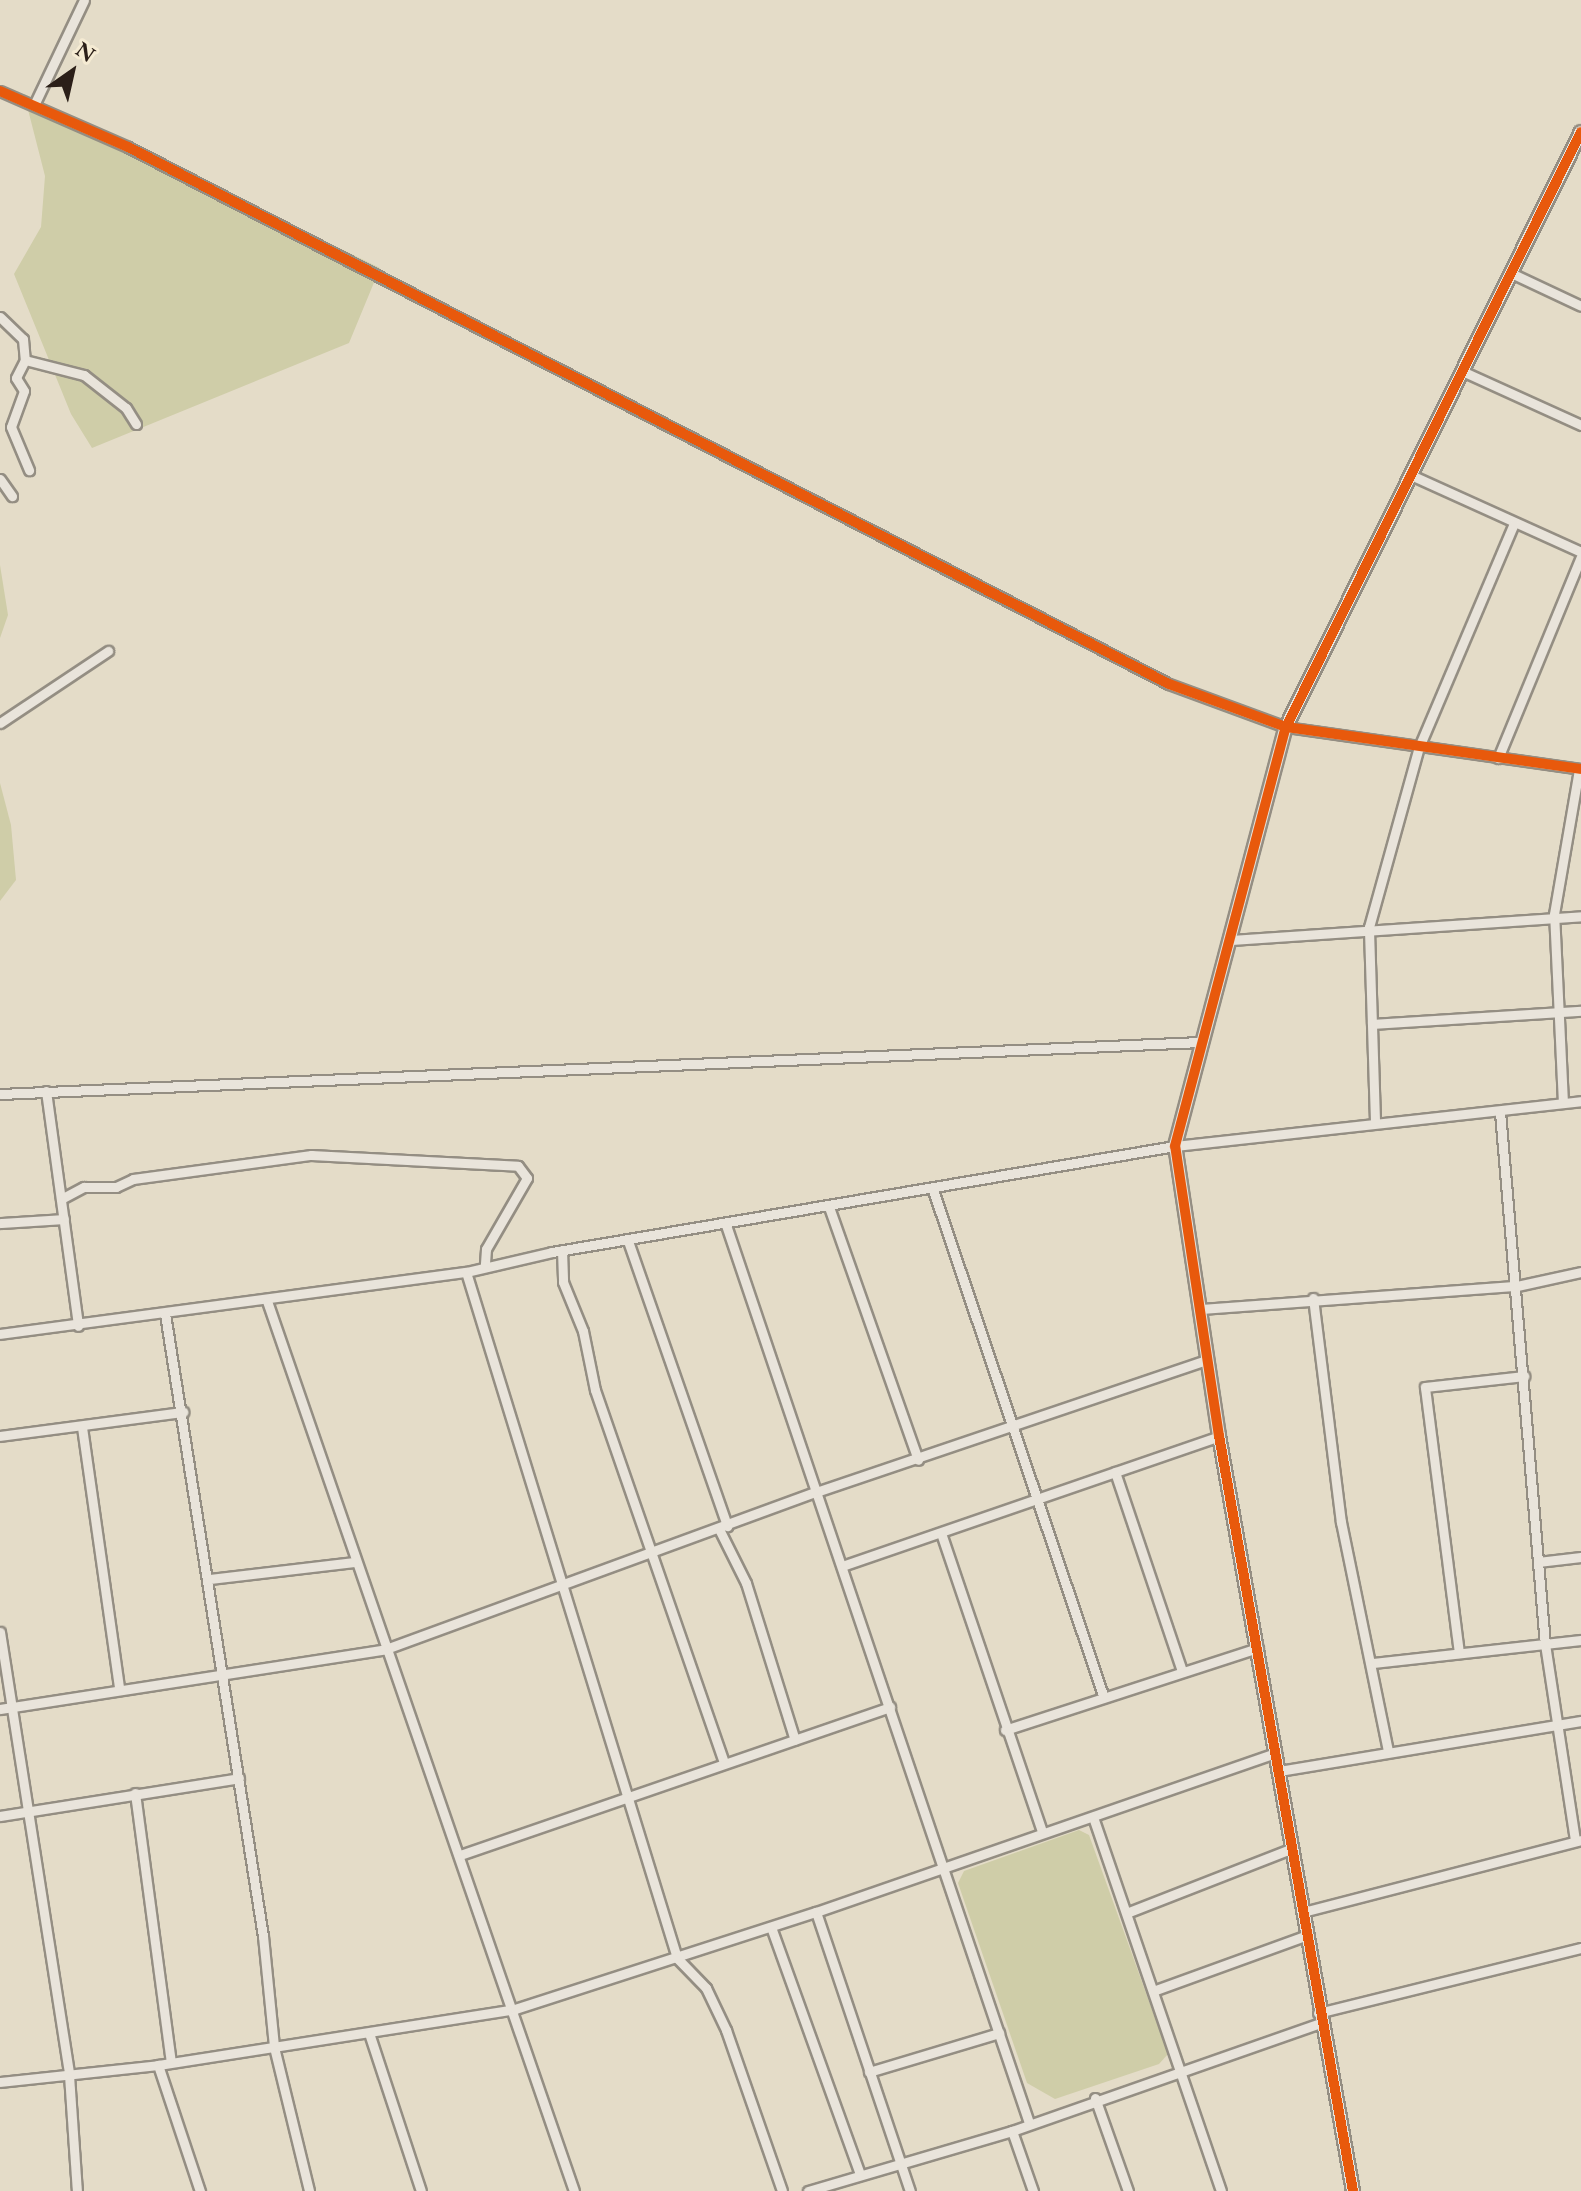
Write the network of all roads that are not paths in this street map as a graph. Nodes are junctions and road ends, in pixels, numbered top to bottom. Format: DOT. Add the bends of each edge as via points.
graph roads {
  1 [pos="84,0"];
  2 [pos="0,91"];
  3 [pos="34,105"];
  4 [pos="1581,132"];
  5 [pos="1511,273"];
  6 [pos="1581,306"];
  7 [pos="0,317"];
  8 [pos="25,360"];
  9 [pos="1462,371"];
  10 [pos="136,424"];
  11 [pos="1581,425"];
  12 [pos="29,470"];
  13 [pos="1413,476"];
  14 [pos="0,479"];
  15 [pos="0,495"];
  16 [pos="1514,523"];
  17 [pos="1581,554"];
  18 [pos="108,651"];
  19 [pos="0,723"];
  20 [pos="1286,727"];
  21 [pos="1419,747"];
  22 [pos="1498,758"];
  23 [pos="1580,769"];
  24 [pos="1554,914"];
  25 [pos="1581,916"];
  26 [pos="1369,927"];
  27 [pos="1232,940"];
  28 [pos="1556,1011"];
  29 [pos="1581,1011"];
  30 [pos="1372,1024"];
  31 [pos="1200,1042"];
  32 [pos="46,1091"];
  33 [pos="0,1094"];
  34 [pos="1581,1101"];
  35 [pos="1563,1103"];
  36 [pos="1500,1112"];
  37 [pos="1375,1121"];
  38 [pos="1175,1146"];
  39 [pos="933,1190"];
  40 [pos="61,1199"];
  41 [pos="829,1207"];
  42 [pos="64,1219"];
  43 [pos="0,1223"];
  44 [pos="726,1225"];
  45 [pos="628,1241"];
  46 [pos="562,1250"];
  47 [pos="485,1265"];
  48 [pos="466,1272"];
  49 [pos="1581,1272"];
  50 [pos="1517,1286"];
  51 [pos="1313,1298"];
  52 [pos="267,1301"];
  53 [pos="1201,1309"];
  54 [pos="165,1314"];
  55 [pos="78,1326"];
  56 [pos="0,1334"];
  57 [pos="1207,1360"];
  58 [pos="1524,1376"];
  59 [pos="183,1412"];
  60 [pos="82,1427"];
  61 [pos="1013,1428"];
  62 [pos="0,1436"];
  63 [pos="1219,1436"];
  64 [pos="918,1460"];
  65 [pos="1115,1472"];
  66 [pos="816,1492"];
  67 [pos="1039,1497"];
  68 [pos="723,1527"];
  69 [pos="941,1533"];
  70 [pos="651,1554"];
  71 [pos="1581,1557"];
  72 [pos="354,1562"];
  73 [pos="1538,1562"];
  74 [pos="842,1566"];
  75 [pos="210,1579"];
  76 [pos="561,1587"];
  77 [pos="0,1632"];
  78 [pos="1581,1640"];
  79 [pos="1545,1644"];
  80 [pos="1258,1648"];
  81 [pos="386,1649"];
  82 [pos="1459,1653"];
  83 [pos="1373,1663"];
  84 [pos="222,1671"];
  85 [pos="1182,1671"];
  86 [pos="119,1687"];
  87 [pos="1103,1695"];
  88 [pos="890,1707"];
  89 [pos="5,1708"];
  90 [pos="1581,1721"];
  91 [pos="1556,1728"];
  92 [pos="1005,1730"];
  93 [pos="795,1740"];
  94 [pos="1388,1751"];
  95 [pos="1276,1753"];
  96 [pos="724,1763"];
  97 [pos="1279,1771"];
  98 [pos="239,1778"];
  99 [pos="135,1793"];
  100 [pos="624,1796"];
  101 [pos="26,1814"];
  102 [pos="0,1816"];
  103 [pos="1093,1817"];
  104 [pos="1042,1832"];
  105 [pos="1578,1841"];
  106 [pos="1291,1849"];
  107 [pos="460,1855"];
  108 [pos="942,1865"];
  109 [pos="816,1912"];
  110 [pos="1129,1912"];
  111 [pos="1303,1912"];
  112 [pos="771,1927"];
  113 [pos="1308,1935"];
  114 [pos="1581,1948"];
  115 [pos="677,1958"];
  116 [pos="1153,1991"];
  117 [pos="515,2009"];
  118 [pos="1319,2018"];
  119 [pos="369,2033"];
  120 [pos="999,2033"];
  121 [pos="274,2047"];
  122 [pos="171,2062"];
  123 [pos="158,2065"];
  124 [pos="869,2072"];
  125 [pos="1180,2072"];
  126 [pos="69,2075"];
  127 [pos="0,2082"];
  128 [pos="1095,2098"];
  129 [pos="1029,2123"];
  130 [pos="1012,2131"];
  131 [pos="901,2161"];
  132 [pos="860,2174"];
  133 [pos="77,2191"];
  134 [pos="200,2191"];
  135 [pos="309,2191"];
  136 [pos="421,2191"];
  137 [pos="574,2191"];
  138 [pos="782,2191"];
  139 [pos="808,2191"];
  140 [pos="910,2191"];
  141 [pos="1033,2191"];
  142 [pos="1128,2191"];
  143 [pos="1221,2191"];
  144 [pos="1353,2191"];
  1 -- 3 [label="street"];
  2 -- 3 [label="street"];
  3 -- 20 [label="street" via="128,147 1169,684"];
  4 -- 5 [label="street"];
  5 -- 6 [label="street"];
  5 -- 9 [label="street"];
  7 -- 8 [label="street" via="23,339"];
  8 -- 10 [label="street" via="39,368 84,375 126,408"];
  8 -- 12 [label="street" via="16,378 24,391 11,427"];
  9 -- 11 [label="street"];
  9 -- 13 [label="street"];
  13 -- 16 [label="street"];
  13 -- 20 [label="street"];
  14 -- 15 [label="street" via="12,496"];
  16 -- 17 [label="street"];
  16 -- 21 [label="street"];
  17 -- 22 [label="street"];
  18 -- 19 [label="street"];
  20 -- 21 [label="street"];
  20 -- 27 [label="street"];
  21 -- 22 [label="street"];
  21 -- 26 [label="street"];
  22 -- 23 [label="street"];
  23 -- 24 [label="street"];
  24 -- 25 [label="street"];
  24 -- 26 [label="street"];
  24 -- 28 [label="street"];
  26 -- 27 [label="street"];
  26 -- 30 [label="street"];
  27 -- 31 [label="street"];
  28 -- 29 [label="street"];
  28 -- 30 [label="street"];
  28 -- 35 [label="street"];
  30 -- 37 [label="street"];
  31 -- 32 [label="street"];
  31 -- 38 [label="street"];
  32 -- 33 [label="street"];
  32 -- 40 [label="street"];
  34 -- 35 [label="street"];
  35 -- 36 [label="street"];
  36 -- 37 [label="street"];
  36 -- 50 [label="street"];
  37 -- 38 [label="street"];
  38 -- 39 [label="street"];
  38 -- 53 [label="street"];
  39 -- 41 [label="street"];
  39 -- 61 [label="street"];
  40 -- 42 [label="street"];
  40 -- 47 [label="street" via="84,1187 116,1187 133,1179 311,1155 518,1166 527,1178 486,1249"];
  41 -- 44 [label="street"];
  41 -- 64 [label="street"];
  42 -- 43 [label="street"];
  42 -- 55 [label="street"];
  44 -- 45 [label="street"];
  44 -- 66 [label="street"];
  45 -- 46 [label="street"];
  45 -- 68 [label="street"];
  46 -- 47 [label="street"];
  46 -- 70 [label="street" via="563,1282"];
  47 -- 48 [label="street"];
  48 -- 52 [label="street" via="367,1281"];
  48 -- 76 [label="street"];
  49 -- 50 [label="street"];
  50 -- 51 [label="street"];
  50 -- 58 [label="street"];
  51 -- 53 [label="street"];
  51 -- 83 [label="street" via="1341,1522"];
  52 -- 54 [label="street"];
  52 -- 72 [label="street"];
  53 -- 57 [label="street"];
  54 -- 55 [label="street"];
  54 -- 59 [label="street"];
  55 -- 56 [label="street"];
  57 -- 61 [label="street"];
  57 -- 63 [label="street"];
  58 -- 73 [label="street"];
  58 -- 82 [label="street" via="1425,1387"];
  59 -- 60 [label="street"];
  59 -- 75 [label="street"];
  60 -- 62 [label="street"];
  60 -- 86 [label="street"];
  61 -- 64 [label="street"];
  61 -- 67 [label="street"];
  63 -- 65 [label="street"];
  63 -- 80 [label="street"];
  64 -- 66 [label="street"];
  65 -- 67 [label="street"];
  65 -- 85 [label="street"];
  66 -- 68 [label="street"];
  66 -- 74 [label="street"];
  67 -- 69 [label="street"];
  67 -- 87 [label="street"];
  68 -- 70 [label="street"];
  68 -- 93 [label="street"];
  69 -- 74 [label="street"];
  69 -- 92 [label="street"];
  70 -- 76 [label="street"];
  70 -- 96 [label="street"];
  71 -- 73 [label="street"];
  72 -- 75 [label="street"];
  72 -- 81 [label="street"];
  73 -- 79 [label="street"];
  74 -- 88 [label="street"];
  75 -- 84 [label="street"];
  76 -- 81 [label="street"];
  76 -- 100 [label="street"];
  77 -- 89 [label="street"];
  78 -- 79 [label="street"];
  79 -- 82 [label="street"];
  79 -- 91 [label="street"];
  80 -- 85 [label="street"];
  80 -- 95 [label="street"];
  81 -- 84 [label="street"];
  81 -- 107 [label="street"];
  82 -- 83 [label="street"];
  83 -- 94 [label="street"];
  84 -- 86 [label="street"];
  84 -- 98 [label="street"];
  85 -- 87 [label="street"];
  86 -- 89 [label="street"];
  87 -- 92 [label="street"];
  88 -- 93 [label="street"];
  88 -- 108 [label="street"];
  89 -- 101 [label="street"];
  90 -- 91 [label="street"];
  91 -- 94 [label="street"];
  91 -- 105 [label="street"];
  92 -- 104 [label="street"];
  93 -- 96 [label="street"];
  94 -- 97 [label="street"];
  95 -- 97 [label="street"];
  95 -- 103 [label="street"];
  96 -- 100 [label="street"];
  97 -- 106 [label="street"];
  98 -- 99 [label="street"];
  98 -- 121 [label="street"];
  99 -- 101 [label="street"];
  99 -- 122 [label="street"];
  100 -- 107 [label="street"];
  100 -- 115 [label="street"];
  101 -- 102 [label="street"];
  101 -- 126 [label="street"];
  103 -- 104 [label="street"];
  103 -- 110 [label="street"];
  104 -- 108 [label="street"];
  105 -- 111 [label="street"];
  106 -- 110 [label="street"];
  106 -- 111 [label="street"];
  107 -- 117 [label="street"];
  108 -- 109 [label="street"];
  108 -- 120 [label="street"];
  109 -- 112 [label="street"];
  109 -- 124 [label="street"];
  110 -- 116 [label="street"];
  111 -- 113 [label="street"];
  112 -- 115 [label="street"];
  112 -- 132 [label="street"];
  113 -- 116 [label="street"];
  113 -- 118 [label="street"];
  114 -- 118 [label="street"];
  115 -- 117 [label="street"];
  115 -- 138 [label="street" via="706,1988 726,2030"];
  116 -- 125 [label="street"];
  117 -- 119 [label="street"];
  117 -- 137 [label="street"];
  118 -- 125 [label="street"];
  118 -- 144 [label="street"];
  119 -- 121 [label="street"];
  119 -- 136 [label="street"];
  120 -- 124 [label="street"];
  120 -- 129 [label="street"];
  121 -- 122 [label="street"];
  121 -- 135 [label="street"];
  122 -- 123 [label="street"];
  123 -- 126 [label="street"];
  123 -- 134 [label="street"];
  124 -- 131 [label="street"];
  125 -- 128 [label="street"];
  125 -- 143 [label="street"];
  126 -- 127 [label="street"];
  126 -- 133 [label="street"];
  128 -- 129 [label="street"];
  128 -- 142 [label="street"];
  129 -- 130 [label="street"];
  130 -- 131 [label="street"];
  130 -- 141 [label="street"];
  131 -- 132 [label="street"];
  131 -- 140 [label="street"];
  132 -- 139 [label="street"];
}
